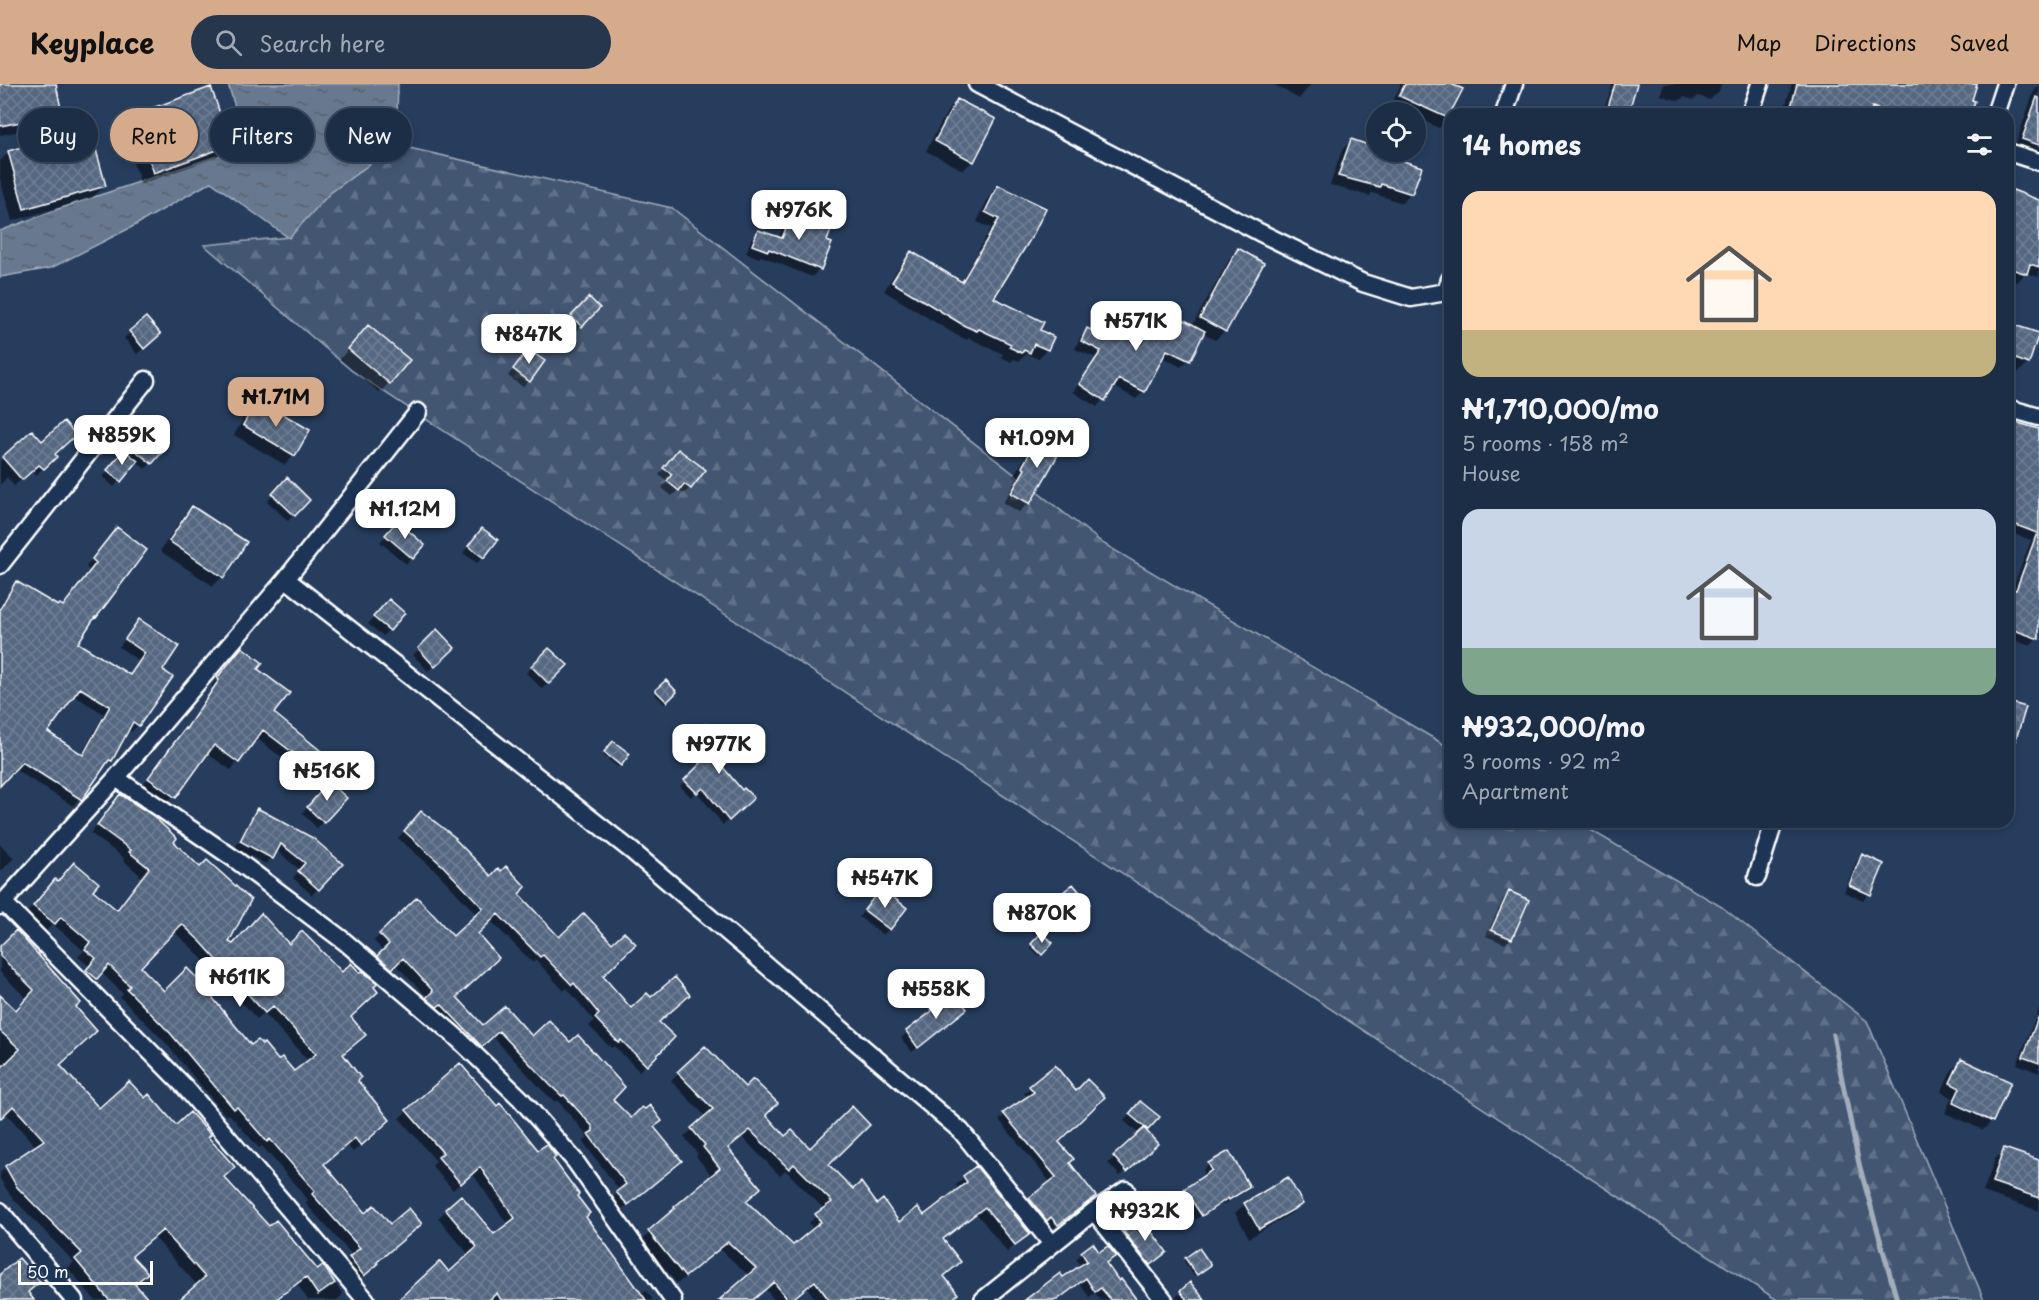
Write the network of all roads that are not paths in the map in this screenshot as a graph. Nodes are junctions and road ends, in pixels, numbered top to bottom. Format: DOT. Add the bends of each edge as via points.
graph roads {
  1 [pos="977,84"];
  2 [pos="1514,84"];
  3 [pos="1760,84"];
  4 [pos="2005,84"];
  5 [pos="1506,108"];
  6 [pos="1752,108"];
  7 [pos="1997,108"];
  8 [pos="2014,154"];
  9 [pos="2039,162"];
  10 [pos="1444,292"];
  11 [pos="146,380"];
  12 [pos="2014,410"];
  13 [pos="418,412"];
  14 [pos="2039,417"];
  15 [pos="0,565"];
  16 [pos="286,579"];
  17 [pos="116,778"];
  18 [pos="1772,828"];
  19 [pos="1757,877"];
  20 [pos="2,904"];
  21 [pos="1126,1190"];
  22 [pos="0,1211"];
  23 [pos="1094,1211"];
  24 [pos="1052,1244"];
  25 [pos="74,1300"];
  26 [pos="366,1300"];
  27 [pos="673,1300"];
  28 [pos="983,1300"];
  29 [pos="1164,1300"];
  1 -- 10 [label="street" via="1363,283 1411,298"];
  2 -- 5 [label="street"];
  3 -- 6 [label="street"];
  4 -- 7 [label="street"];
  8 -- 9 [label="street"];
  11 -- 15 [label="street"];
  12 -- 14 [label="street"];
  13 -- 16 [label="street"];
  16 -- 17 [label="street"];
  16 -- 24 [label="street" via="632,851 961,1131"];
  17 -- 20 [label="street"];
  17 -- 27 [label="street" via="344,940 454,1035 520,1098 575,1161"];
  18 -- 19 [label="street"];
  20 -- 26 [label="street" via="184,1086"];
  21 -- 23 [label="street"];
  22 -- 25 [label="street"];
  23 -- 24 [label="street"];
  23 -- 29 [label="street"];
  24 -- 28 [label="street"];
}
